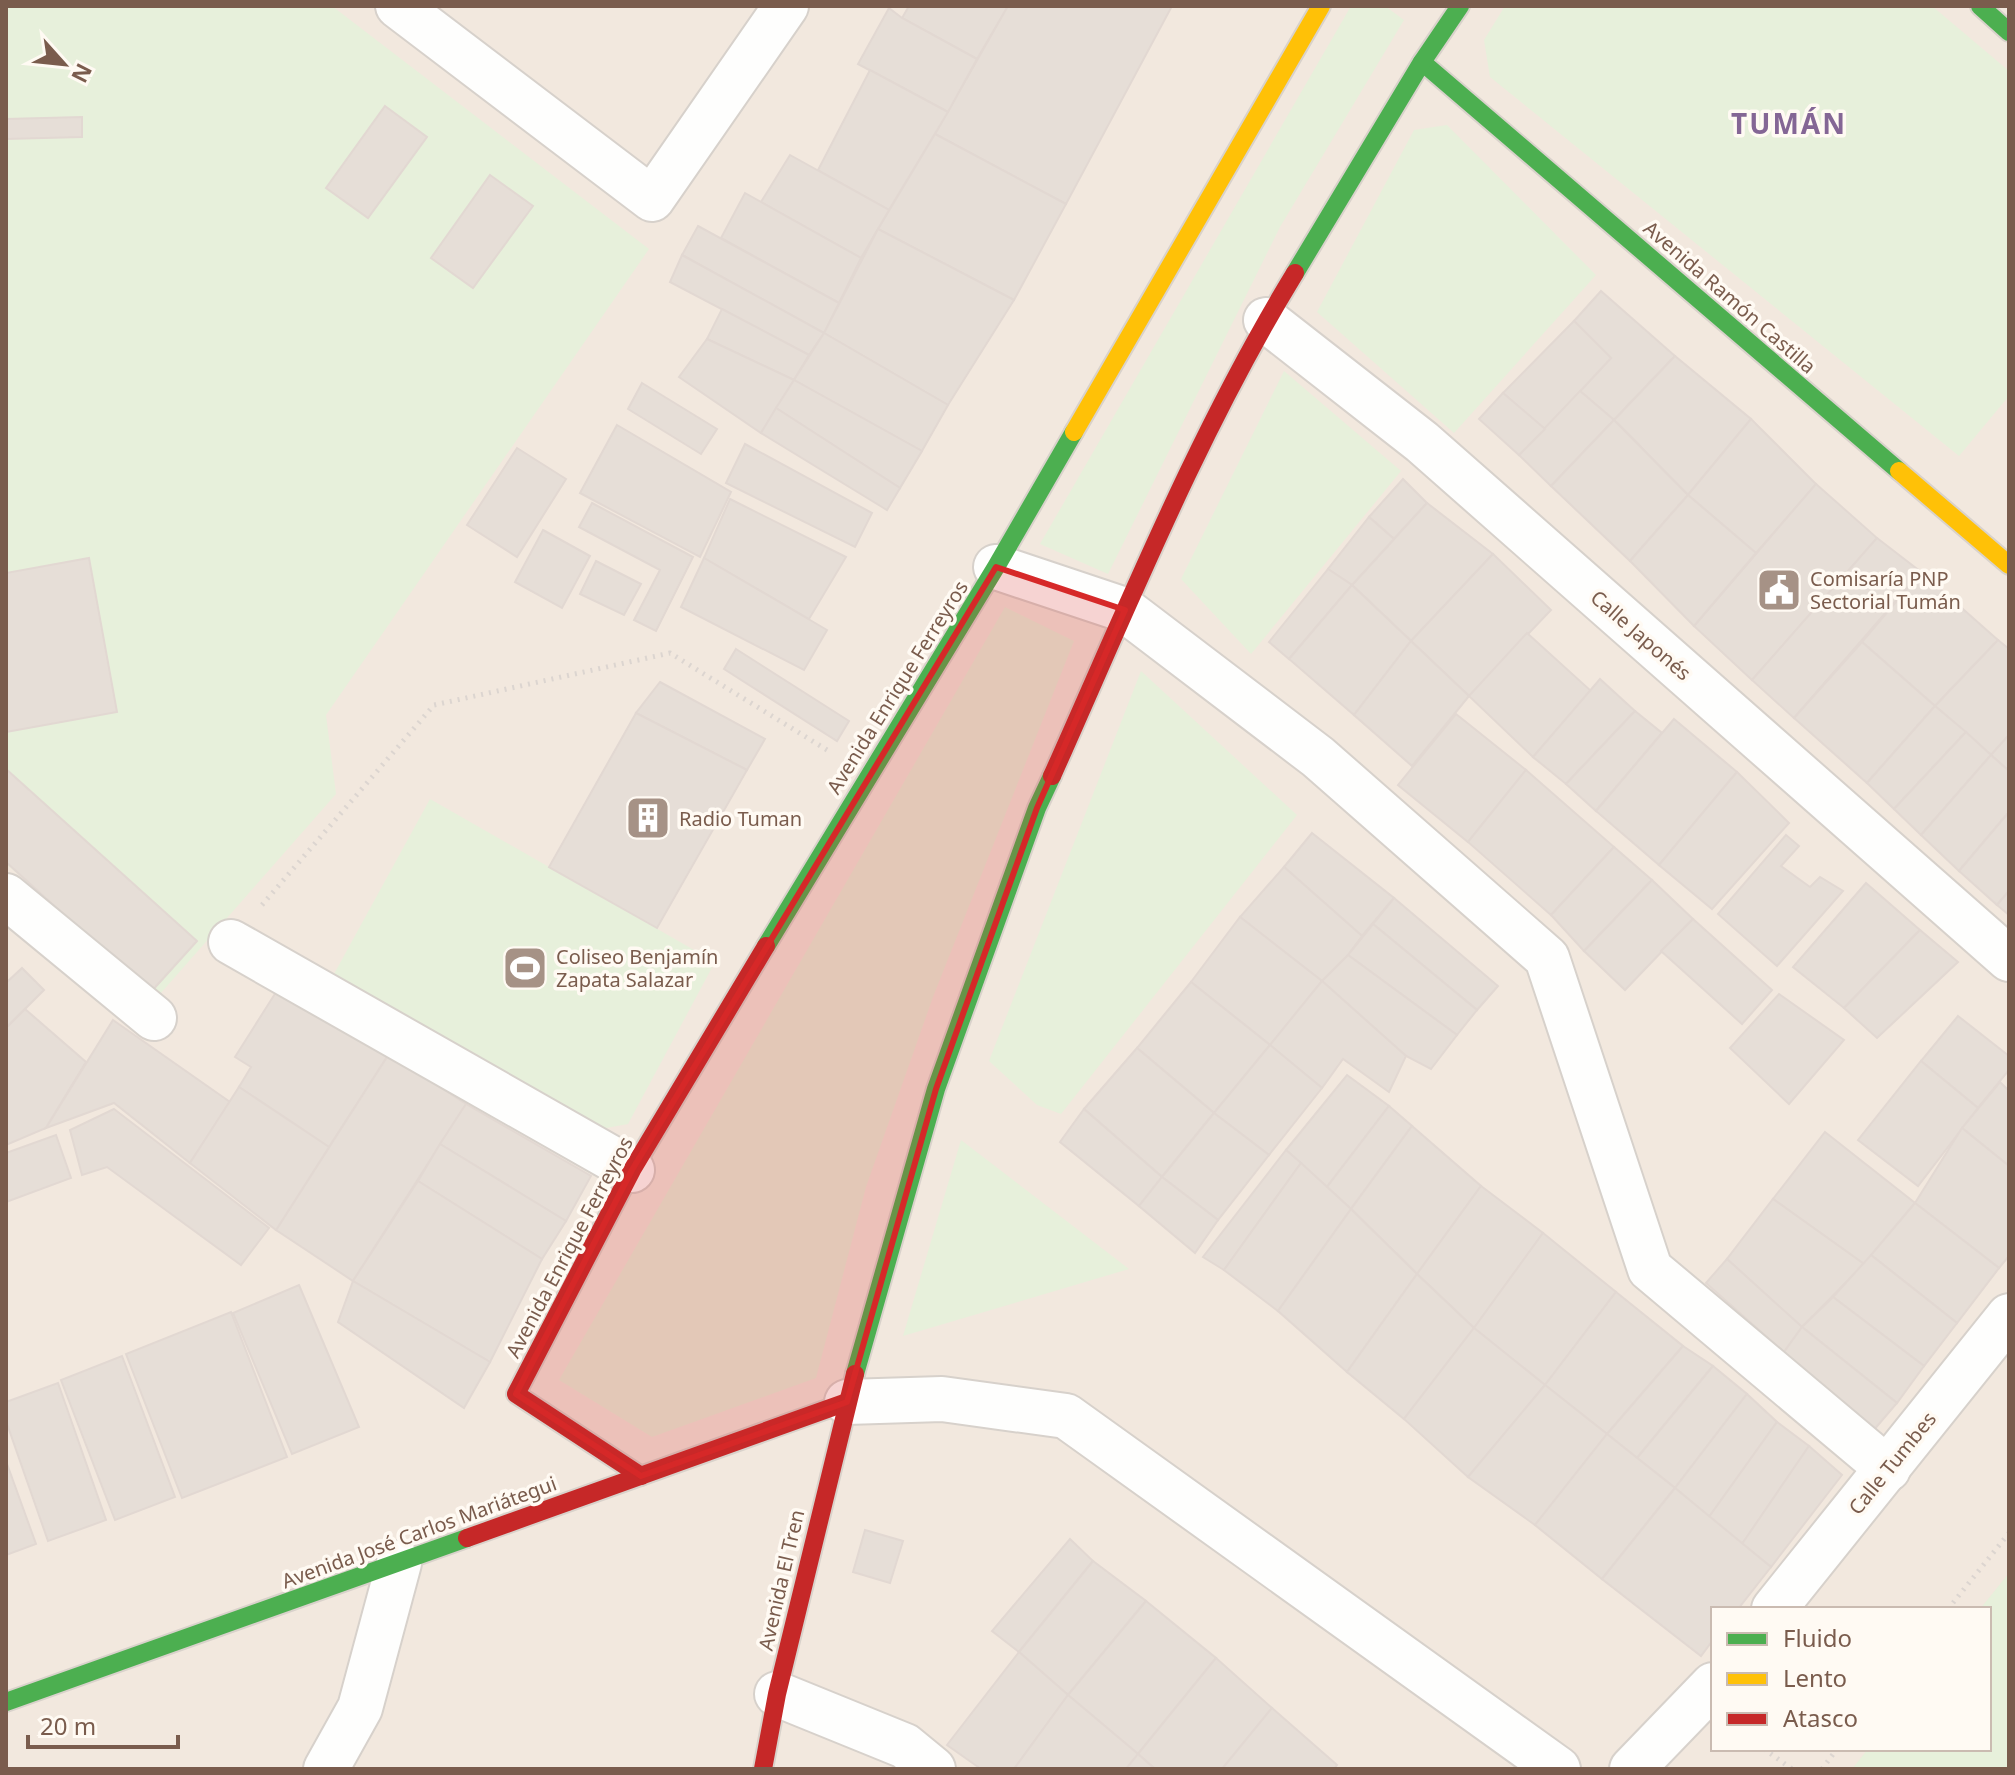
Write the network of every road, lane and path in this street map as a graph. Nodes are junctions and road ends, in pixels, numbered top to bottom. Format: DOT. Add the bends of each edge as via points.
graph roads {
  1 [pos="398,6"];
  2 [pos="786,6"];
  3 [pos="1321,6"];
  4 [pos="1980,6"];
  5 [pos="1457,7"];
  6 [pos="2009,32"];
  7 [pos="1422,62"];
  8 [pos="1266,320"];
  9 [pos="2009,565"];
  10 [pos="996,567"];
  11 [pos="1125,610"];
  12 [pos="868,775"];
  13 [pos="6,896"];
  14 [pos="231,942"];
  15 [pos="2009,959"];
  16 [pos="154,1018"];
  17 [pos="632,1170"];
  18 [pos="2009,1316"];
  19 [pos="847,1402"];
  20 [pos="1888,1469"];
  21 [pos="641,1476"];
  22 [pos="2009,1533"];
  23 [pos="399,1563"];
  24 [pos="1776,1607"];
  25 [pos="1950,1607"];
  26 [pos="1711,1687"];
  27 [pos="777,1694"];
  28 [pos="6,1702"];
  29 [pos="360,1708"];
  30 [pos="1767,1751"];
  31 [pos="1836,1751"];
  32 [pos="326,1769"];
  33 [pos="351,1769"];
  34 [pos="763,1769"];
  35 [pos="933,1769"];
  36 [pos="1558,1769"];
  37 [pos="1632,1769"];
  38 [pos="1792,1769"];
  39 [pos="1822,1769"];
  1 -- 2 [label="street" via="652,199"];
  3 -- 10 [label="main road, Avenida Enrique Ferreyros"];
  4 -- 6 [label="main road"];
  5 -- 7 [label="main road, Avenida El Tren"];
  7 -- 8 [label="main road, Avenida El Tren"];
  7 -- 9 [label="main road, Avenida Ramón Castilla"];
  8 -- 11 [label="main road, Avenida El Tren" via="1207,432"];
  8 -- 15 [label="street, Calle Japonés" via="1422,442"];
  10 -- 11 [label="street"];
  10 -- 12 [label="main road, Avenida Enrique Ferreyros"];
  11 -- 19 [label="main road, Avenida El Tren" via="1037,808 936,1089"];
  11 -- 20 [label="street" via="1318,757 1547,958 1650,1269"];
  12 -- 14 [label="path" via="670,653 434,705"];
  12 -- 17 [label="main road, Avenida Enrique Ferreyros"];
  13 -- 16 [label="street"];
  14 -- 17 [label="street"];
  17 -- 21 [label="main road, Avenida Enrique Ferreyros" via="516,1394"];
  18 -- 20 [label="street, Calle Tumbes"];
  19 -- 21 [label="main road, Avenida José Carlos Mariátegui"];
  19 -- 27 [label="main road, Avenida El Tren"];
  19 -- 36 [label="street" via="942,1399 1066,1416"];
  20 -- 24 [label="street, Calle Tumbes"];
  21 -- 23 [label="main road, Avenida José Carlos Mariátegui"];
  22 -- 25 [label="path"];
  23 -- 28 [label="main road, Avenida José Carlos Mariátegui"];
  23 -- 29 [label="street"];
  26 -- 37 [label="street"];
  27 -- 34 [label="main road, Avenida El Tren"];
  27 -- 35 [label="street" via="905,1746"];
  29 -- 32 [label="street"];
  29 -- 33 [label="street"];
  30 -- 38 [label="path"];
  31 -- 39 [label="path"];
}
